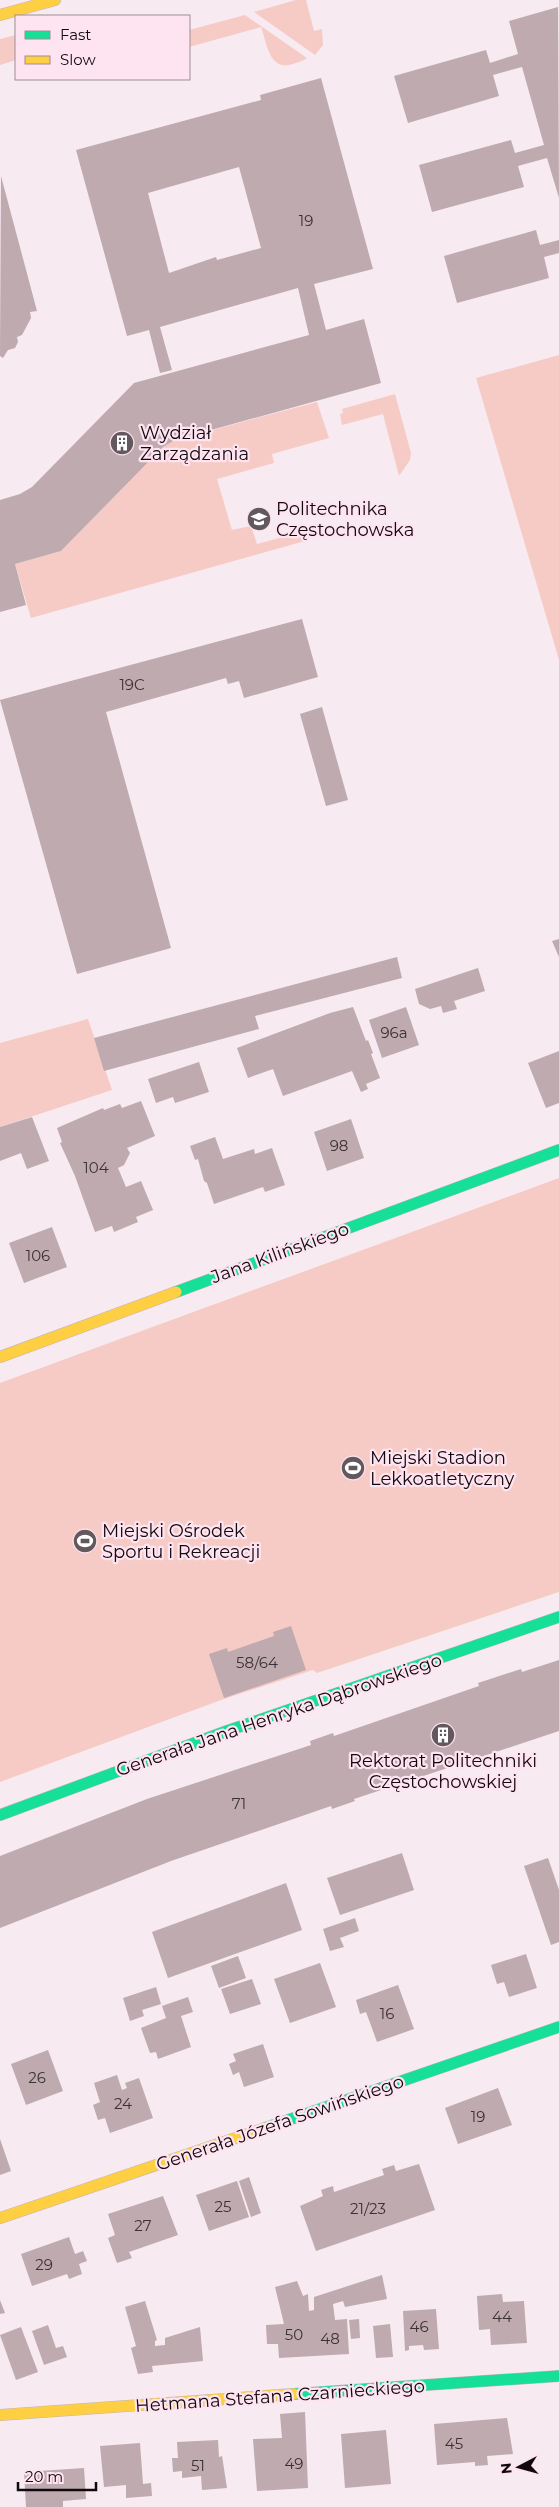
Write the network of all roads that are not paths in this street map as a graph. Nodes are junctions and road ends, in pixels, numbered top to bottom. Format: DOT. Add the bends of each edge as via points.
graph roads {
  1 [pos="55,0"];
  2 [pos="0,15"];
  3 [pos="559,1150"];
  4 [pos="0,1357"];
  5 [pos="559,1617"];
  6 [pos="0,1815"];
  7 [pos="559,2027"];
  8 [pos="0,2218"];
  9 [pos="559,2376"];
  10 [pos="0,2415"];
  1 -- 2 [label="street"];
  3 -- 4 [label="street, Jana Kilińskiego"];
  5 -- 6 [label="street, Generała Jana Henryka Dąbrowskiego" via="227,1731"];
  7 -- 8 [label="street, Generała Józefa Sowińskiego"];
  9 -- 10 [label="street, Hetmana Stefana Czarnieckiego"];
}
